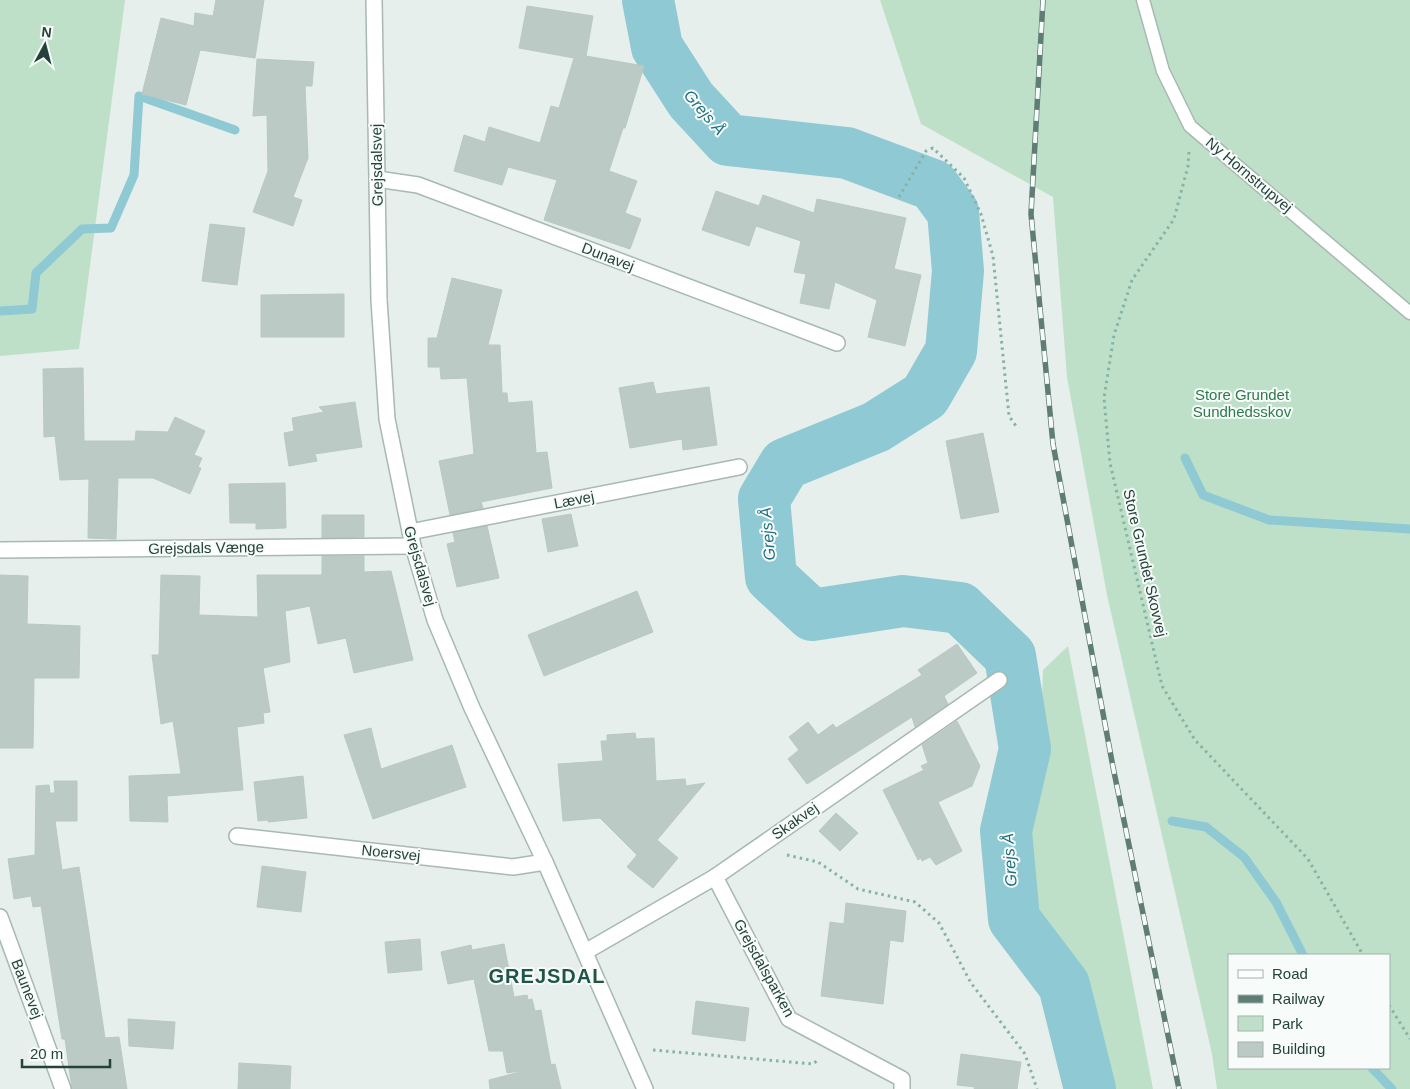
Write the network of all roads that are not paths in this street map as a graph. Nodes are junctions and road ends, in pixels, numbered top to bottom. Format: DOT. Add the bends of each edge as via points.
graph roads {
  1 [pos="374,0"];
  2 [pos="1143,0"];
  3 [pos="377,179"];
  4 [pos="1410,313"];
  5 [pos="837,343"];
  6 [pos="739,467"];
  7 [pos="411,539"];
  8 [pos="0,550"];
  9 [pos="999,680"];
  10 [pos="237,836"];
  11 [pos="545,862"];
  12 [pos="715,877"];
  13 [pos="0,917"];
  14 [pos="585,952"];
  15 [pos="63,1089"];
  16 [pos="645,1089"];
  17 [pos="902,1089"];
  1 -- 3 [label="street, Grejsdalsvej"];
  2 -- 4 [label="lane, Ny Hornstrupvej" via="1163,71 1190,126"];
  3 -- 5 [label="street, Dunavej" via="418,185"];
  3 -- 7 [label="street, Grejsdalsvej" via="379,300 387,419"];
  6 -- 7 [label="street, Lævej"];
  7 -- 8 [label="street, Grejsdals Vænge"];
  7 -- 11 [label="street, Grejsdalsvej" via="435,620"];
  9 -- 12 [label="street, Skakvej"];
  10 -- 11 [label="street, Noersvej" via="513,867"];
  11 -- 14 [label="street, Grejsdalsvej"];
  12 -- 14 [label="street, Skakvej"];
  12 -- 17 [label="street, Grejsdalsparken" via="789,1019 902,1079"];
  13 -- 15 [label="street, Baunevej"];
  14 -- 16 [label="street, Grejsdalsvej"];
}
